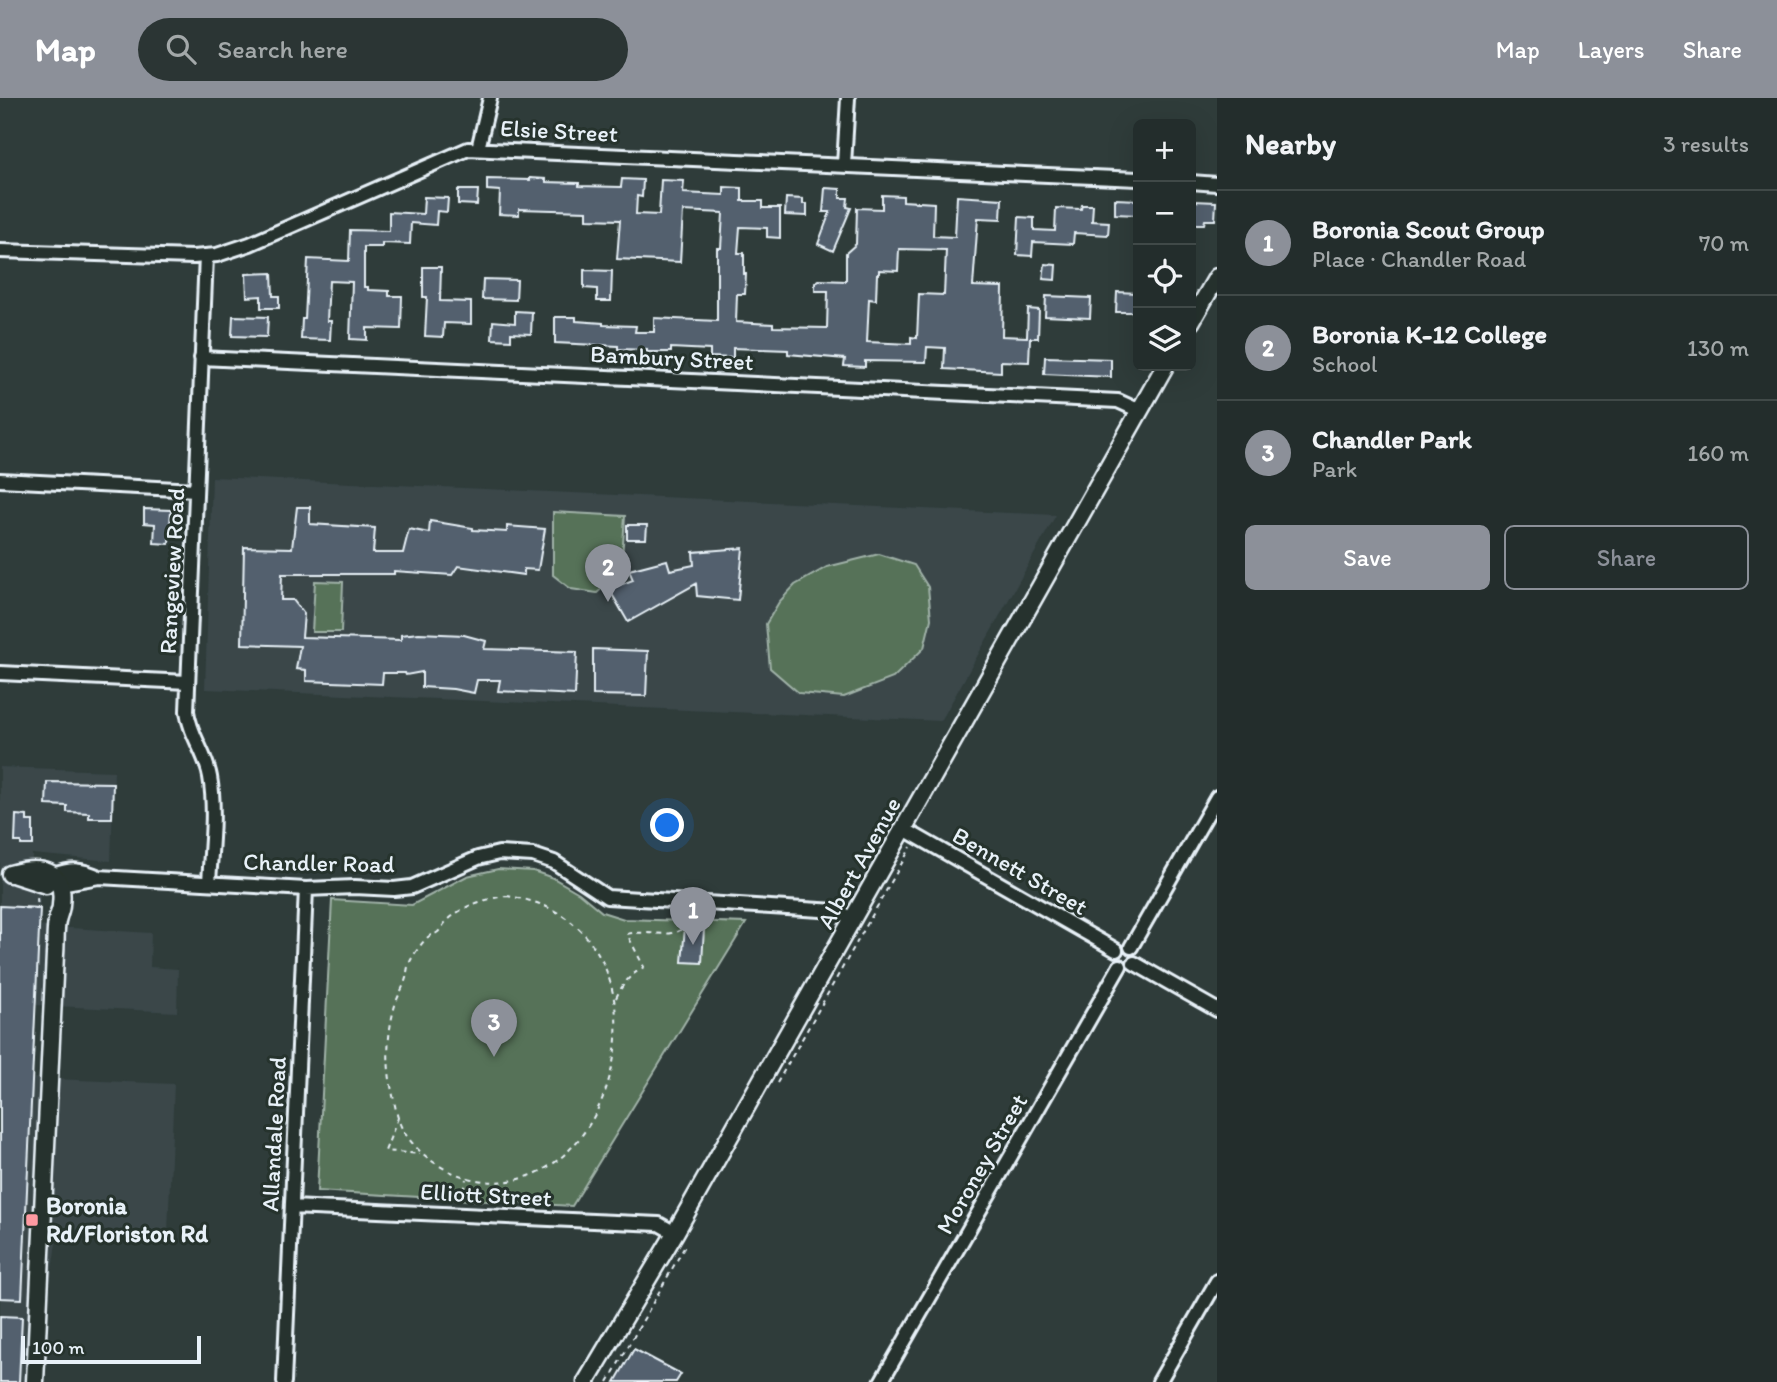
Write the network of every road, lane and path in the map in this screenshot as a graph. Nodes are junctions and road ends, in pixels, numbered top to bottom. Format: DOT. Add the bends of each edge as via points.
graph roads {
  1 [pos="490,98"];
  2 [pos="848,98"];
  3 [pos="478,149"];
  4 [pos="844,165"];
  5 [pos="1133,179"];
  6 [pos="1196,182"];
  7 [pos="1217,184"];
  8 [pos="0,251"];
  9 [pos="206,256"];
  10 [pos="1215,285"];
  11 [pos="1196,314"];
  12 [pos="201,358"];
  13 [pos="1163,371"];
  14 [pos="1140,411"];
  15 [pos="0,480"];
  16 [pos="196,490"];
  17 [pos="0,673"];
  18 [pos="188,682"];
  19 [pos="1217,797"];
  20 [pos="904,829"];
  21 [pos="5,874"];
  22 [pos="209,882"];
  23 [pos="48,884"];
  24 [pos="306,889"];
  25 [pos="690,903"];
  26 [pos="24,908"];
  27 [pos="853,919"];
  28 [pos="1131,947"];
  29 [pos="1116,950"];
  30 [pos="1134,963"];
  31 [pos="1120,966"];
  32 [pos="616,999"];
  33 [pos="1217,1010"];
  34 [pos="398,1117"];
  35 [pos="421,1154"];
  36 [pos="467,1178"];
  37 [pos="292,1207"];
  38 [pos="458,1214"];
  39 [pos="676,1233"];
  40 [pos="1217,1281"];
  41 [pos="587,1381"];
  42 [pos="35,1382"];
  43 [pos="284,1382"];
  44 [pos="881,1382"];
  45 [pos="1159,1382"];
  1 -- 3 [label="street"];
  2 -- 4 [label="street"];
  3 -- 4 [label="street, Elsie Street"];
  3 -- 9 [label="street, Elsie Street" via="453,155 250,244"];
  4 -- 5 [label="street, Elsie Street"];
  6 -- 7 [label="street"];
  8 -- 9 [label="street, Elsie Street"];
  9 -- 12 [label="street, Rangeview Road"];
  10 -- 11 [label="main road"];
  12 -- 14 [label="street, Bambury Street" via="1118,401"];
  12 -- 16 [label="street, Rangeview Road"];
  13 -- 14 [label="main road, Albert Avenue"];
  14 -- 20 [label="main road, Albert Avenue"];
  15 -- 16 [label="street"];
  16 -- 18 [label="street, Rangeview Road"];
  17 -- 18 [label="street"];
  18 -- 22 [label="street, Rangeview Road" via="188,725 211,778"];
  19 -- 28 [label="street"];
  20 -- 27 [label="main road, Albert Avenue"];
  20 -- 29 [label="street, Bennett Street"];
  21 -- 23 [label="main road, Chandler Road"];
  22 -- 23 [label="street, Chandler Road" via="99,877 74,869"];
  22 -- 24 [label="street, Chandler Road"];
  23 -- 26 [label="path" via="38,909"];
  23 -- 42 [label="main road" via="57,921"];
  24 -- 25 [label="street, Chandler Road" via="412,887 499,853 533,855 554,862 607,897"];
  24 -- 37 [label="street, Allandale Road"];
  25 -- 27 [label="street, Chandler Road" via="837,911"];
  25 -- 32 [label="path" via="689,919 676,934 627,934 644,967 632,974"];
  27 -- 39 [label="main road, Albert Avenue"];
  28 -- 29 [label="street"];
  28 -- 30 [label="street" via="1136,954"];
  29 -- 31 [label="street" via="1114,959"];
  30 -- 31 [label="street"];
  30 -- 33 [label="street"];
  31 -- 44 [label="street, Moroney Street"];
  32 -- 34 [label="path" via="597,950 575,926 545,906 506,896 490,898 456,914 427,937 408,967 397,1001 388,1065"];
  32 -- 36 [label="path" via="614,1049 605,1089 598,1110 577,1141 556,1161 531,1175 495,1181"];
  34 -- 35 [label="path"];
  34 -- 35 [label="path" via="384,1151"];
  35 -- 36 [label="path"];
  36 -- 38 [label="path"];
  37 -- 38 [label="street, Elliott Street"];
  37 -- 43 [label="street, Allandale Road"];
  38 -- 39 [label="street, Elliott Street" via="659,1224"];
  39 -- 41 [label="main road, Albert Avenue"];
  40 -- 45 [label="street"];
}
